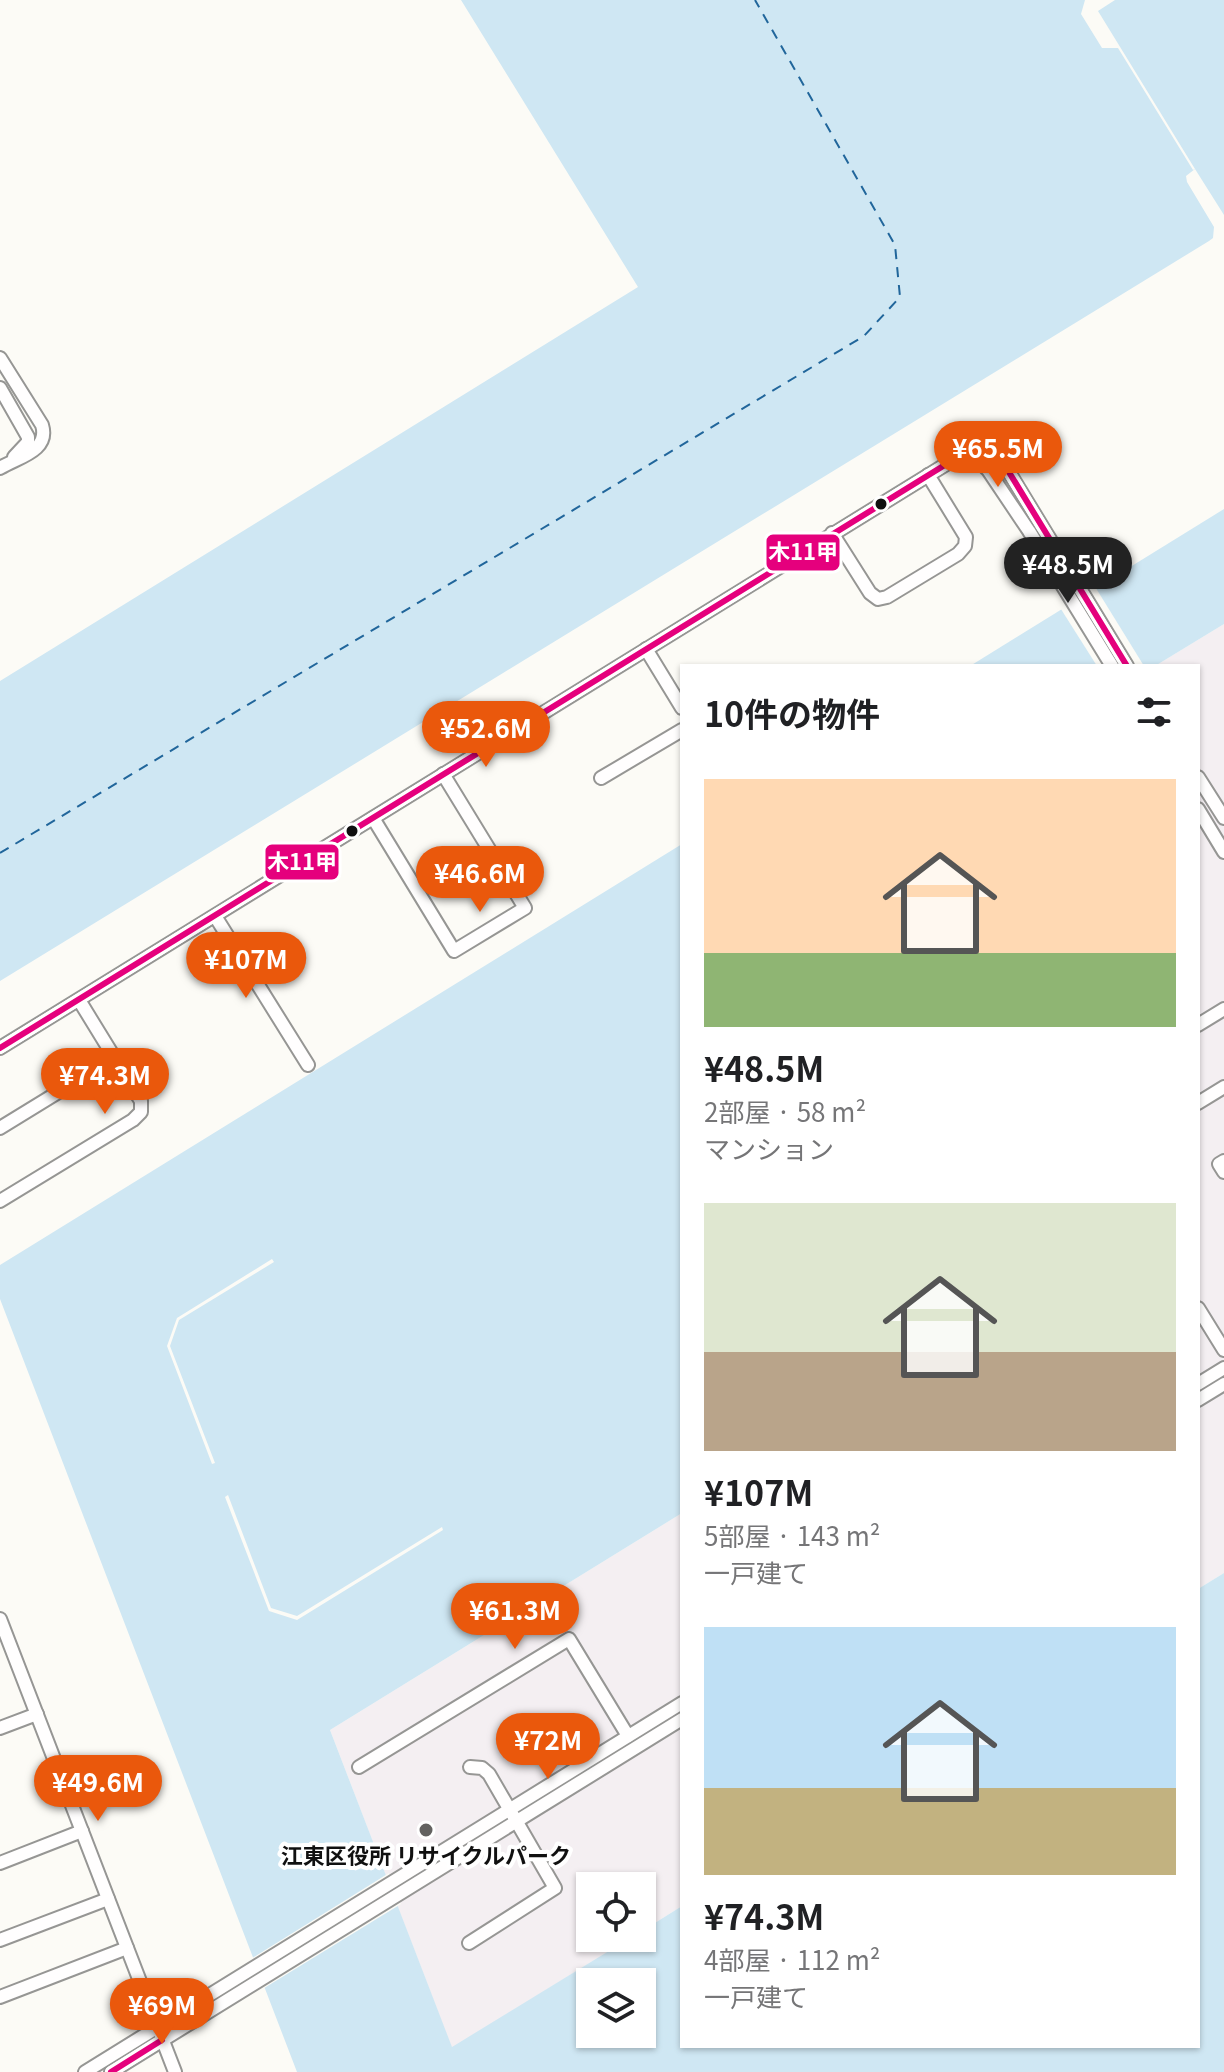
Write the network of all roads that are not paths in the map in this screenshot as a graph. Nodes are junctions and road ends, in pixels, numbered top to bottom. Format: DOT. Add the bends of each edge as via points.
graph roads {
  1 [pos="0,358"];
  2 [pos="0,388"];
  3 [pos="5,465"];
  4 [pos="928,475"];
  5 [pos="1035,528"];
  6 [pos="832,533"];
  7 [pos="646,649"];
  8 [pos="1111,664"];
  9 [pos="1126,664"];
  10 [pos="680,705"];
  11 [pos="680,731"];
  12 [pos="443,774"];
  13 [pos="601,778"];
  14 [pos="1200,780"];
  15 [pos="1200,812"];
  16 [pos="373,818"];
  17 [pos="1224,818"];
  18 [pos="1224,852"];
  19 [pos="215,916"];
  20 [pos="79,1000"];
  21 [pos="1224,1009"];
  22 [pos="1200,1024"];
  23 [pos="0,1048"];
  24 [pos="114,1058"];
  25 [pos="308,1065"];
  26 [pos="1224,1087"];
  27 [pos="1200,1102"];
  28 [pos="0,1128"];
  29 [pos="1224,1161"];
  30 [pos="1224,1172"];
  31 [pos="0,1201"];
  32 [pos="1200,1311"];
  33 [pos="1224,1350"];
  34 [pos="1224,1368"];
  35 [pos="1200,1383"];
  36 [pos="1224,1384"];
  37 [pos="1200,1399"];
  38 [pos="0,1619"];
  39 [pos="680,1704"];
  40 [pos="37,1714"];
  41 [pos="680,1720"];
  42 [pos="0,1728"];
  43 [pos="628,1736"];
  44 [pos="359,1767"];
  45 [pos="470,1767"];
  46 [pos="510,1809"];
  47 [pos="515,1822"];
  48 [pos="82,1831"];
  49 [pos="0,1863"];
  50 [pos="430,1867"];
  51 [pos="108,1899"];
  52 [pos="0,1940"];
  53 [pos="469,1943"];
  54 [pos="127,1948"];
  55 [pos="0,1997"];
  56 [pos="160,2034"];
  57 [pos="85,2072"];
  58 [pos="111,2072"];
  59 [pos="175,2072"];
  1 -- 3 [label="street" via="45,434 35,449"];
  2 -- 3 [label="street" via="28,437"];
  4 -- 5 [label="street" via="974,447 985,446 1001,459"];
  4 -- 6 [label="street"];
  4 -- 6 [label="street" via="966,537 965,546 887,597 878,599 870,593"];
  5 -- 8 [label="street"];
  5 -- 9 [label="street"];
  6 -- 7 [label="street"];
  7 -- 10 [label="street"];
  7 -- 12 [label="street"];
  11 -- 13 [label="street"];
  12 -- 16 [label="street"];
  12 -- 16 [label="street" via="525,908 454,951"];
  14 -- 17 [label="street"];
  15 -- 18 [label="street"];
  16 -- 19 [label="street"];
  19 -- 20 [label="street"];
  19 -- 25 [label="street"];
  20 -- 23 [label="street"];
  20 -- 24 [label="street"];
  21 -- 22 [label="street"];
  24 -- 28 [label="street"];
  24 -- 31 [label="street" via="141,1101 141,1112"];
  26 -- 27 [label="street"];
  29 -- 30 [label="street" via="1219,1164"];
  32 -- 33 [label="street"];
  34 -- 35 [label="street"];
  36 -- 37 [label="street"];
  38 -- 40 [label="street"];
  39 -- 43 [label="street"];
  40 -- 42 [label="street"];
  40 -- 48 [label="street"];
  41 -- 47 [label="street"];
  43 -- 44 [label="street" via="569,1639"];
  43 -- 46 [label="street"];
  45 -- 46 [label="street" via="489,1774"];
  46 -- 47 [label="street"];
  46 -- 50 [label="street"];
  47 -- 50 [label="street"];
  47 -- 53 [label="street" via="555,1888"];
  48 -- 49 [label="street"];
  48 -- 51 [label="street"];
  50 -- 56 [label="street"];
  51 -- 52 [label="street"];
  51 -- 54 [label="street"];
  54 -- 55 [label="street"];
  54 -- 56 [label="street"];
  56 -- 57 [label="street"];
  56 -- 58 [label="street"];
  56 -- 59 [label="street"];
}
